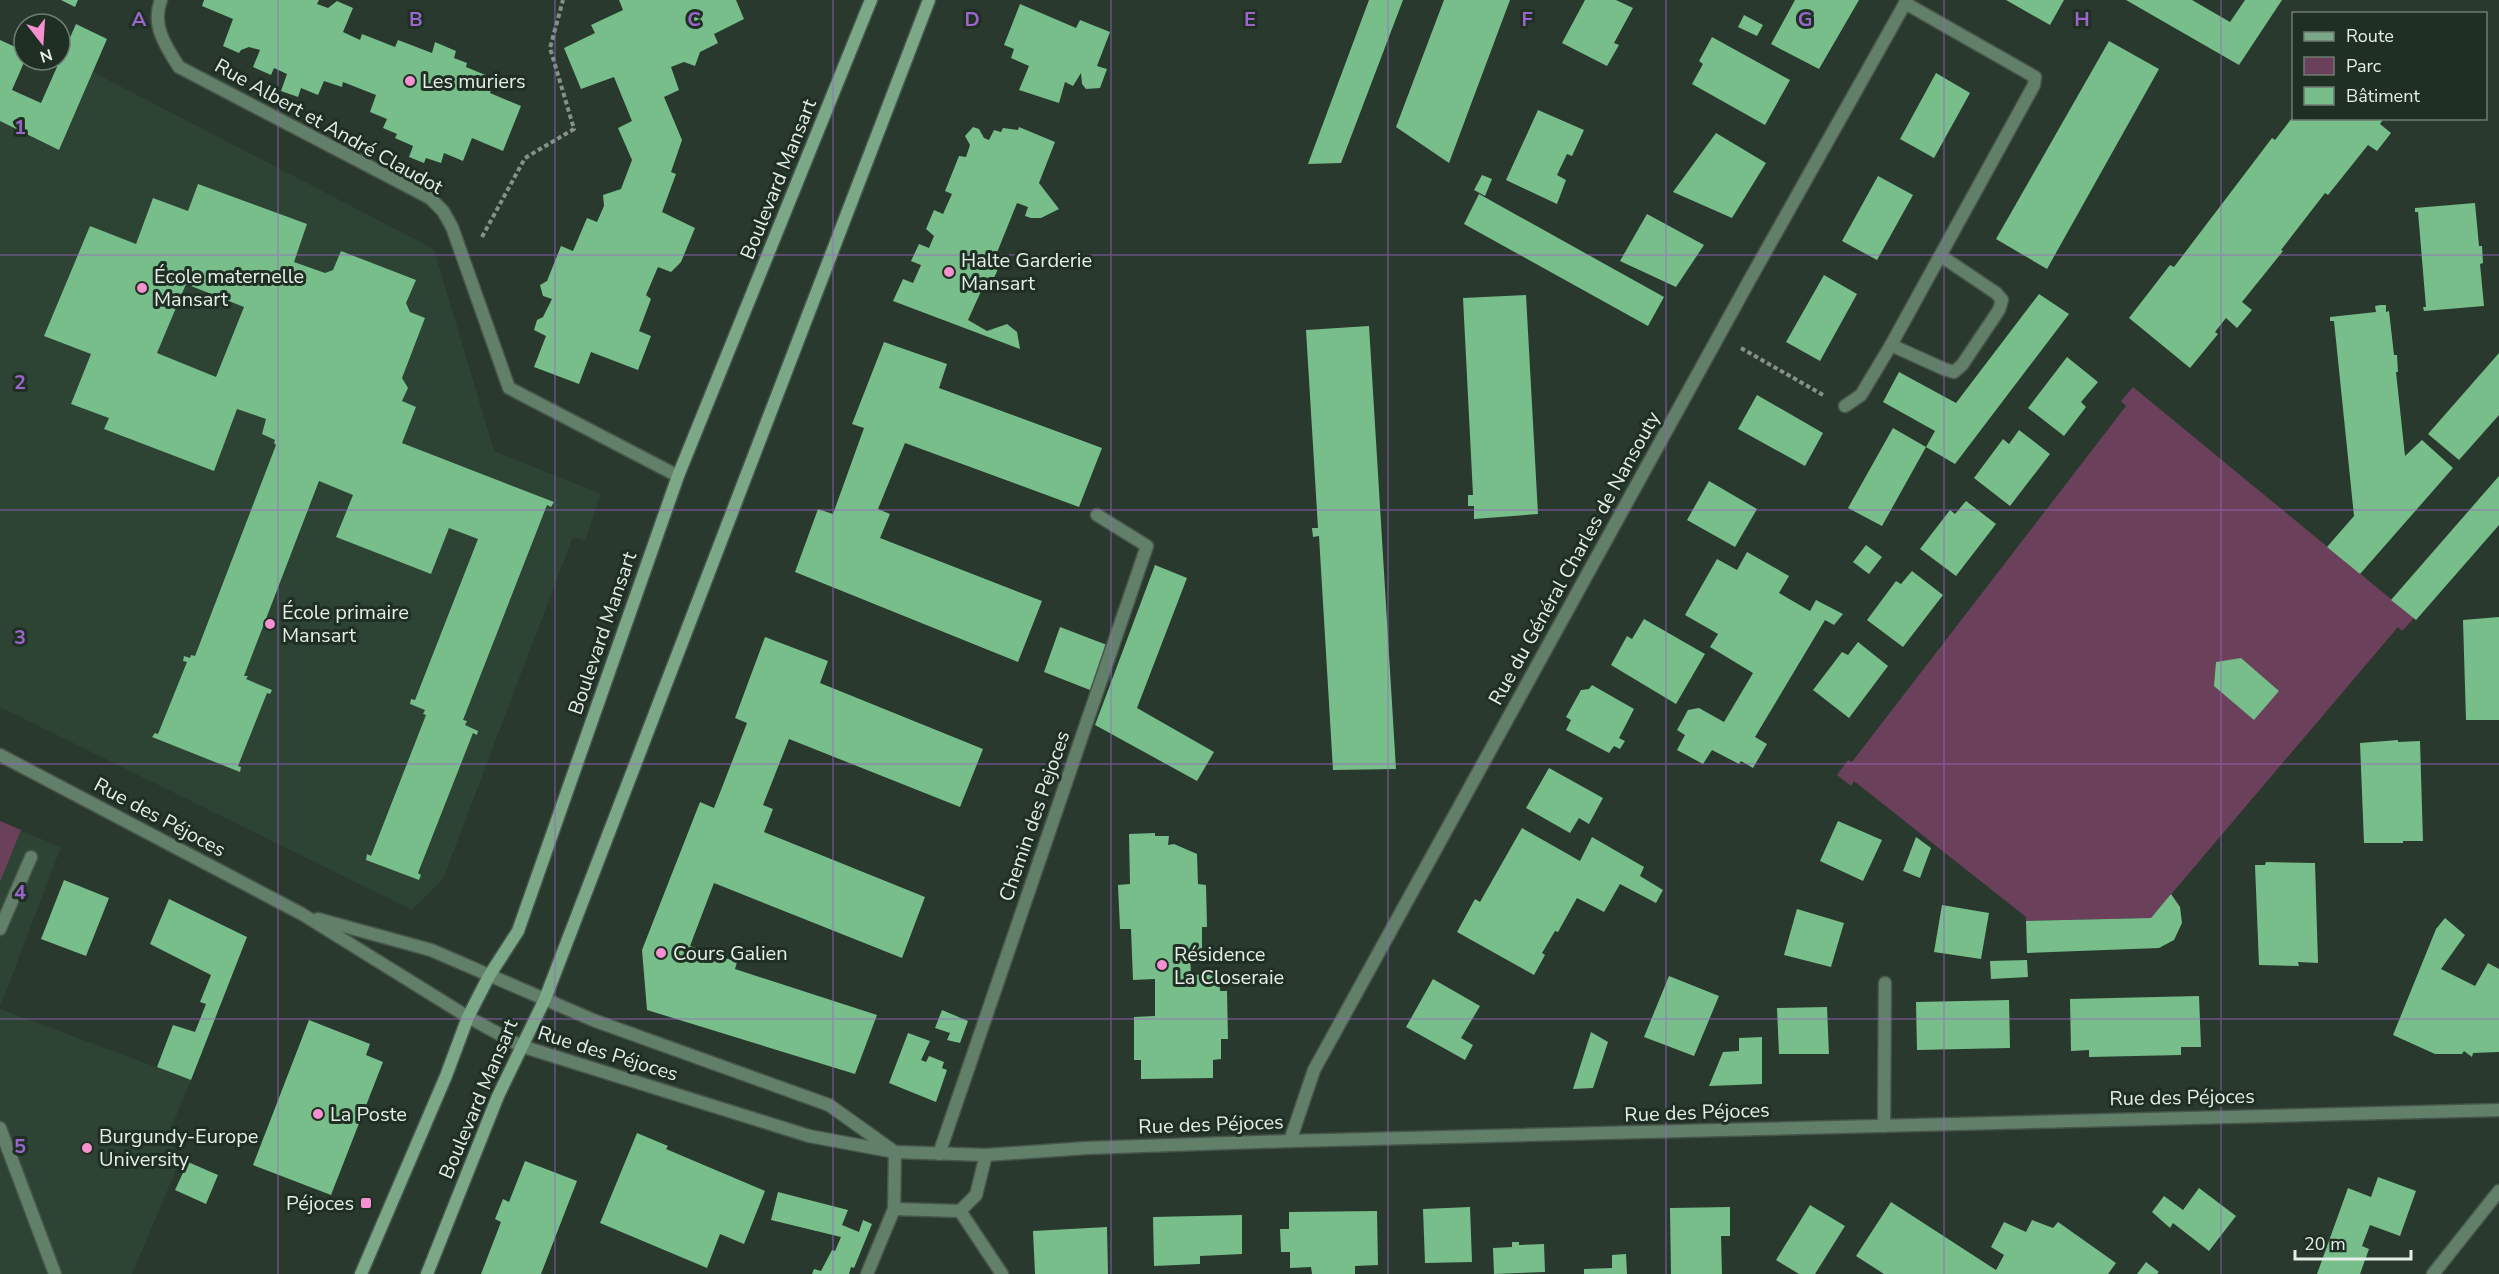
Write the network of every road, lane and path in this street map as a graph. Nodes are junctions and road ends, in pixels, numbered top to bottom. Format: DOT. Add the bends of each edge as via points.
graph roads {
  1 [pos="162,0"];
  2 [pos="563,0"];
  3 [pos="871,0"];
  4 [pos="929,0"];
  5 [pos="1906,2"];
  6 [pos="1941,256"];
  7 [pos="466,268"];
  8 [pos="1718,337"];
  9 [pos="1891,345"];
  10 [pos="1845,406"];
  11 [pos="678,476"];
  12 [pos="1097,515"];
  13 [pos="0,755"];
  14 [pos="31,857"];
  15 [pos="302,914"];
  16 [pos="0,929"];
  17 [pos="489,976"];
  18 [pos="1885,983"];
  19 [pos="545,999"];
  20 [pos="468,1017"];
  21 [pos="521,1046"];
  22 [pos="2499,1110"];
  23 [pos="1884,1126"];
  24 [pos="0,1128"];
  25 [pos="1290,1141"];
  26 [pos="895,1152"];
  27 [pos="939,1154"];
  28 [pos="986,1155"];
  29 [pos="2499,1191"];
  30 [pos="894,1209"];
  31 [pos="960,1211"];
  32 [pos="55,1274"];
  33 [pos="361,1274"];
  34 [pos="427,1274"];
  35 [pos="867,1274"];
  36 [pos="1002,1274"];
  37 [pos="2433,1274"];
  1 -- 7 [label="street, Rue Albert et André Claudot" via="161,40 179,67 430,198 452,227"];
  2 -- 7 [label="path" via="550,48 574,129 525,158"];
  3 -- 11 [label="main road, Boulevard Mansart"];
  4 -- 19 [label="main road, Boulevard Mansart"];
  5 -- 6 [label="street" via="2036,77"];
  5 -- 8 [label="street, Rue du Général Charles de Nansouty"];
  6 -- 9 [label="street"];
  6 -- 9 [label="street" via="1996,293 2002,300 1999,310 1954,372"];
  7 -- 11 [label="street, Rue Albert et André Claudot" via="509,388"];
  8 -- 10 [label="path"];
  8 -- 25 [label="street, Rue du Général Charles de Nansouty" via="1314,1070"];
  9 -- 10 [label="street" via="1861,395"];
  11 -- 17 [label="main road, Boulevard Mansart" via="518,931"];
  12 -- 27 [label="street, Chemin des Pejoces" via="1147,546"];
  13 -- 15 [label="street, Rue des Péjoces"];
  14 -- 16 [label="street"];
  15 -- 17 [label="street, Rue des Péjoces" via="431,950"];
  15 -- 20 [label="street, Rue des Péjoces"];
  17 -- 19 [label="street, Rue des Péjoces"];
  17 -- 20 [label="main road, Boulevard Mansart"];
  18 -- 23 [label="street"];
  19 -- 21 [label="main road, Boulevard Mansart"];
  19 -- 26 [label="street, Rue des Péjoces" via="829,1105"];
  20 -- 21 [label="street, Rue des Péjoces"];
  20 -- 33 [label="main road, Boulevard Mansart"];
  21 -- 26 [label="street, Rue des Péjoces" via="808,1136"];
  21 -- 34 [label="main road, Boulevard Mansart"];
  22 -- 23 [label="street, Rue des Péjoces"];
  23 -- 25 [label="street, Rue des Péjoces"];
  24 -- 32 [label="street"];
  25 -- 28 [label="street, Rue des Péjoces"];
  26 -- 27 [label="street, Rue des Péjoces"];
  26 -- 30 [label="street"];
  27 -- 28 [label="street, Rue des Péjoces"];
  28 -- 31 [label="street" via="976,1195"];
  29 -- 37 [label="street"];
  30 -- 31 [label="street"];
  30 -- 35 [label="street"];
  31 -- 36 [label="street"];
}
